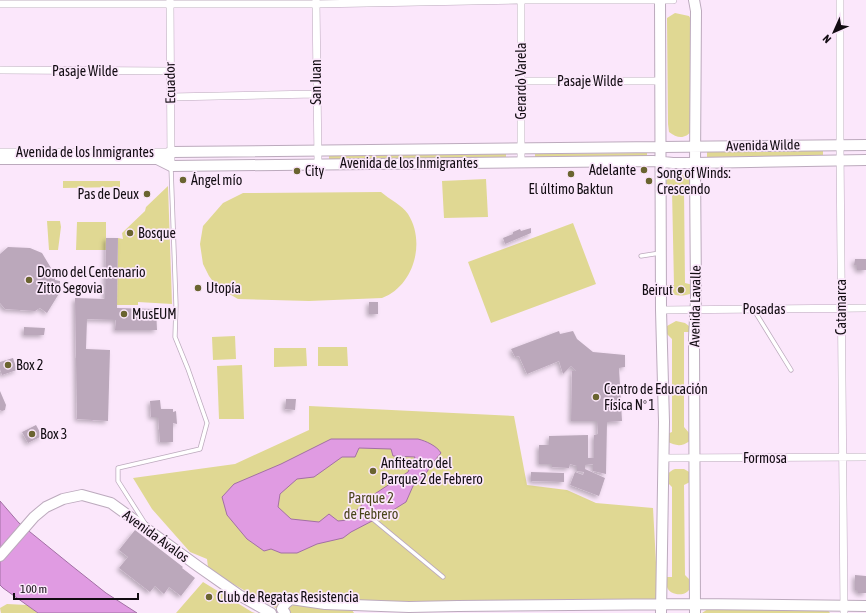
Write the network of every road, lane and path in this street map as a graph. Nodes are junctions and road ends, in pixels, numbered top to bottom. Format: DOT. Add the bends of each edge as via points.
graph roads {
  1 [pos="517,0"];
  2 [pos="521,0"];
  3 [pos="524,0"];
  4 [pos="588,0"];
  5 [pos="660,0"];
  6 [pos="673,0"];
  7 [pos="694,0"];
  8 [pos="840,0"];
  9 [pos="170,2"];
  10 [pos="316,2"];
  11 [pos="0,4"];
  12 [pos="0,70"];
  13 [pos="170,71"];
  14 [pos="521,81"];
  15 [pos="659,81"];
  16 [pos="316,94"];
  17 [pos="170,98"];
  18 [pos="840,145"];
  19 [pos="866,145"];
  20 [pos="695,146"];
  21 [pos="660,147"];
  22 [pos="520,148"];
  23 [pos="318,150"];
  24 [pos="0,152"];
  25 [pos="171,152"];
  26 [pos="0,158"];
  27 [pos="157,159"];
  28 [pos="840,160"];
  29 [pos="866,160"];
  30 [pos="662,162"];
  31 [pos="318,163"];
  32 [pos="521,163"];
  33 [pos="695,163"];
  34 [pos="171,166"];
  35 [pos="661,253"];
  36 [pos="641,256"];
  37 [pos="866,308"];
  38 [pos="753,309"];
  39 [pos="841,309"];
  40 [pos="662,310"];
  41 [pos="696,310"];
  42 [pos="791,370"];
  43 [pos="841,457"];
  44 [pos="866,457"];
  45 [pos="663,458"];
  46 [pos="695,458"];
  47 [pos="374,520"];
  48 [pos="150,531"];
  49 [pos="0,556"];
  50 [pos="443,577"];
  51 [pos="866,606"];
  52 [pos="458,609"];
  53 [pos="661,609"];
  54 [pos="696,609"];
  55 [pos="844,609"];
  56 [pos="409,610"];
  57 [pos="271,613"];
  58 [pos="285,613"];
  1 -- 10 [label="street"];
  2 -- 14 [label="street, Gerardo Varela"];
  3 -- 4 [label="street"];
  4 -- 5 [label="street"];
  5 -- 6 [label="street"];
  5 -- 15 [label="main road"];
  7 -- 20 [label="main road, Avenida Lavalle"];
  8 -- 18 [label="street, Catamarca"];
  9 -- 10 [label="street"];
  9 -- 11 [label="street"];
  9 -- 13 [label="street, Ecuador"];
  10 -- 16 [label="street, San Juan"];
  12 -- 13 [label="street, Pasaje Wilde"];
  13 -- 17 [label="street, Ecuador"];
  14 -- 15 [label="street, Pasaje Wilde"];
  14 -- 22 [label="street, Gerardo Varela"];
  15 -- 21 [label="main road"];
  16 -- 17 [label="street"];
  16 -- 23 [label="street, San Juan"];
  17 -- 25 [label="street, Ecuador"];
  18 -- 19 [label="main road, Avenida Wilde"];
  18 -- 20 [label="main road, Avenida Wilde"];
  18 -- 28 [label="street, Catamarca"];
  20 -- 21 [label="main road, Avenida Wilde"];
  20 -- 33 [label="main road, Avenida Lavalle"];
  21 -- 22 [label="main road, Avenida de los Inmigrantes"];
  21 -- 30 [label="main road"];
  22 -- 23 [label="main road, Avenida de los Inmigrantes"];
  22 -- 32 [label="street, Gerardo Varela"];
  23 -- 25 [label="main road, Avenida de los Inmigrantes"];
  23 -- 31 [label="street, San Juan"];
  24 -- 25 [label="street, Avenida de los Inmigrantes"];
  25 -- 27 [label="main road, Avenida de los Inmigrantes"];
  25 -- 34 [label="street, Ecuador"];
  26 -- 27 [label="main road, Avenida de los Inmigrantes"];
  27 -- 34 [label="main road, Avenida de los Inmigrantes"];
  28 -- 29 [label="main road, Avenida Wilde"];
  28 -- 33 [label="main road, Avenida Wilde"];
  28 -- 39 [label="street, Catamarca"];
  30 -- 32 [label="main road, Avenida de los Inmigrantes"];
  30 -- 33 [label="main road, Avenida Wilde"];
  30 -- 35 [label="main road"];
  31 -- 32 [label="main road, Avenida de los Inmigrantes"];
  31 -- 34 [label="main road, Avenida de los Inmigrantes"];
  33 -- 41 [label="main road, Avenida Lavalle"];
  34 -- 48 [label="lane" via="176,305 174,337 207,423 200,450 118,468 118,481"];
  35 -- 36 [label="lane"];
  35 -- 40 [label="main road"];
  37 -- 39 [label="street, Posadas"];
  38 -- 39 [label="street, Posadas"];
  38 -- 41 [label="street, Posadas"];
  38 -- 42 [label="lane"];
  39 -- 43 [label="street, Catamarca"];
  40 -- 41 [label="street, Posadas"];
  40 -- 45 [label="main road"];
  41 -- 46 [label="main road, Avenida Lavalle"];
  43 -- 44 [label="street, Formosa"];
  43 -- 46 [label="street, Formosa"];
  43 -- 55 [label="street, Catamarca"];
  45 -- 46 [label="street, Formosa"];
  45 -- 53 [label="main road"];
  46 -- 54 [label="main road, Avenida Lavalle"];
  47 -- 50 [label="lane"];
  48 -- 49 [label="main road, Avenida Ávalos" via="111,503 82,495 63,499 46,507 34,516"];
  48 -- 57 [label="main road, Avenida Ávalos" via="239,595"];
  51 -- 55 [label="main road"];
  52 -- 53 [label="main road"];
  52 -- 56 [label="main road" via="444,603"];
  53 -- 54 [label="main road"];
  54 -- 55 [label="main road"];
  56 -- 58 [label="main road" via="291,599 282,610"];
}
